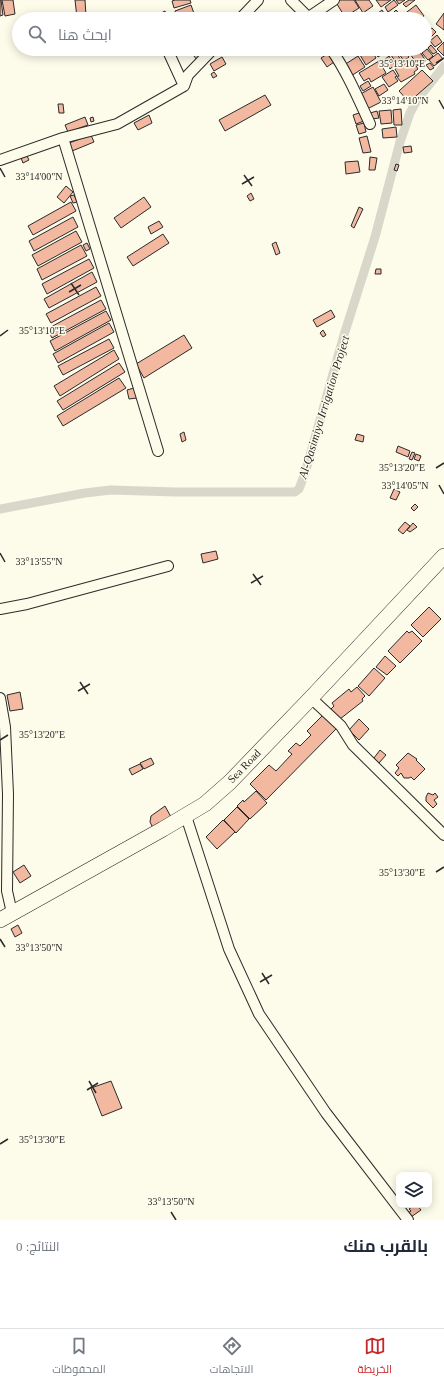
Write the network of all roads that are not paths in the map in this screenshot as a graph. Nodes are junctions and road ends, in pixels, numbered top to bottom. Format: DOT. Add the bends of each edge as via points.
graph roads {
  1 [pos="258,0"];
  2 [pos="291,0"];
  3 [pos="334,0"];
  4 [pos="247,12"];
  5 [pos="303,12"];
  6 [pos="317,12"];
  7 [pos="170,56"];
  8 [pos="206,56"];
  9 [pos="336,56"];
  10 [pos="184,86"];
  11 [pos="370,124"];
  12 [pos="63,138"];
  13 [pos="0,160"];
  14 [pos="158,451"];
  15 [pos="444,556"];
  16 [pos="168,566"];
  17 [pos="0,609"];
  18 [pos="0,698"];
  19 [pos="311,698"];
  20 [pos="186,816"];
  21 [pos="444,835"];
  22 [pos="6,916"];
  23 [pos="408,1220"];
  1 -- 4 [label="street"];
  2 -- 5 [label="street"];
  3 -- 6 [label="street"];
  7 -- 10 [label="street"];
  8 -- 10 [label="street" via="188,75"];
  9 -- 11 [label="street"];
  10 -- 12 [label="street" via="117,124"];
  12 -- 13 [label="street"];
  12 -- 14 [label="street"];
  15 -- 19 [label="highway, Sea Road"];
  16 -- 17 [label="street"];
  18 -- 22 [label="street" via="5,727 8,794"];
  19 -- 20 [label="highway, Sea Road" via="230,782 205,804"];
  19 -- 21 [label="street" via="341,726 353,745"];
  20 -- 22 [label="highway, Sea Road"];
  20 -- 23 [label="street" via="229,949 259,1014 326,1113"];
}
